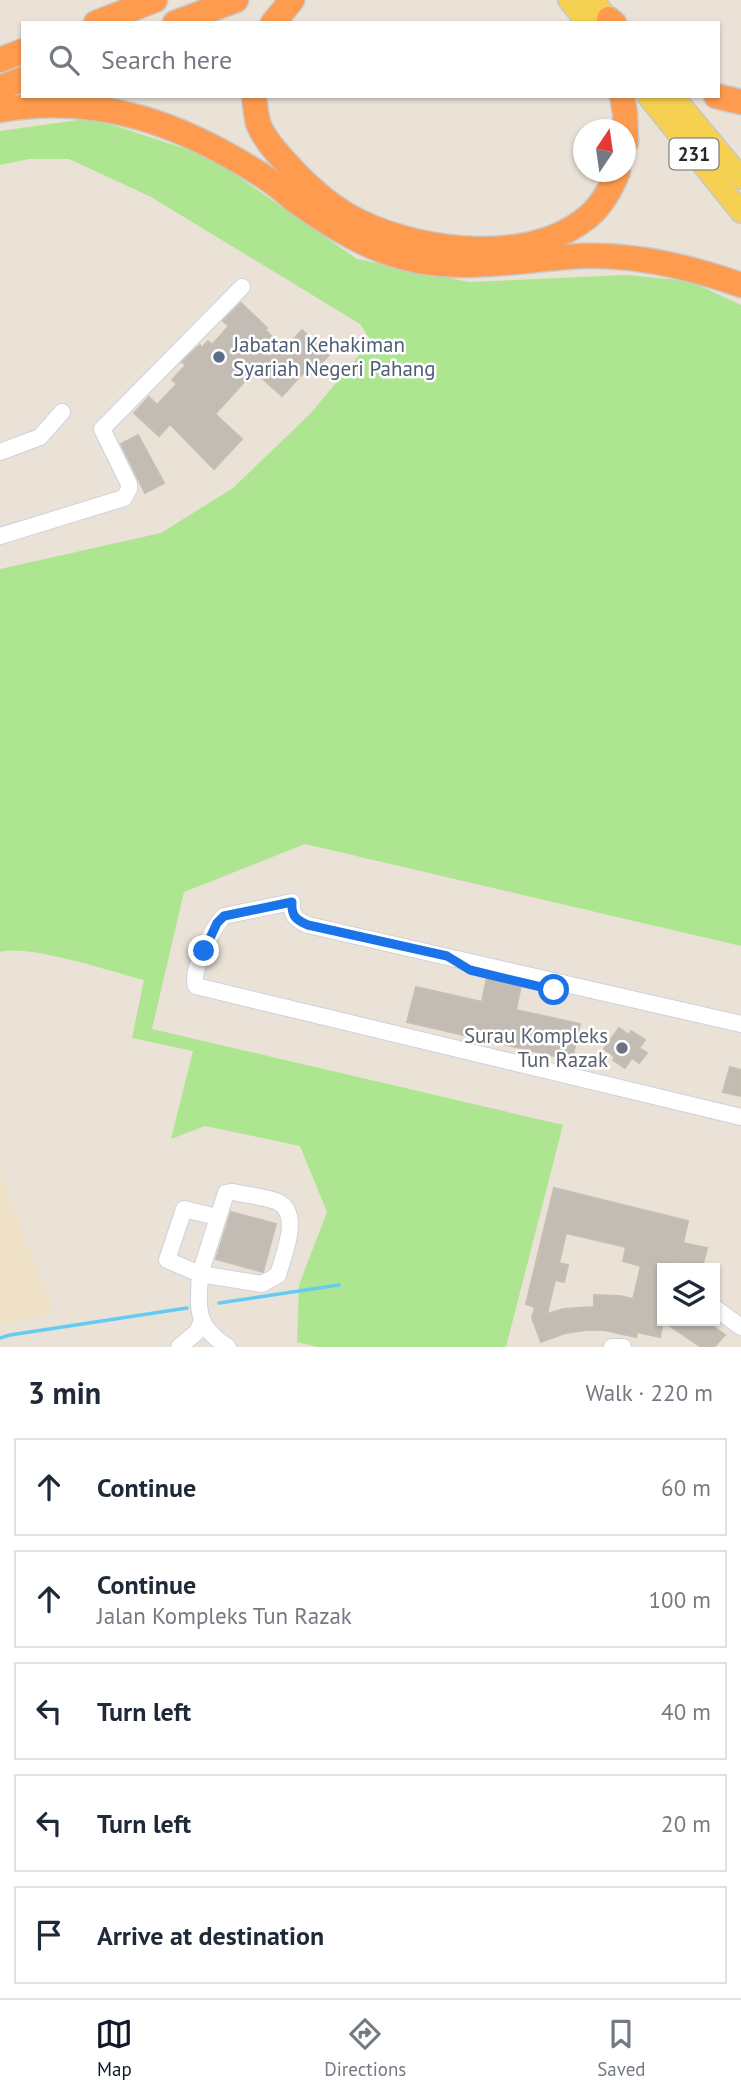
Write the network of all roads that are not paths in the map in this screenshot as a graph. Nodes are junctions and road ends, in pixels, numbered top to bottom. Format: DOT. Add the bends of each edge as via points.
graph roads {
  1 [pos="155,0"];
  2 [pos="236,0"];
  3 [pos="292,0"];
  4 [pos="569,0"];
  5 [pos="593,0"];
  6 [pos="101,21"];
  7 [pos="180,21"];
  8 [pos="275,21"];
  9 [pos="604,21"];
  10 [pos="605,21"];
  11 [pos="21,52"];
  12 [pos="0,60"];
  13 [pos="21,80"];
  14 [pos="0,88"];
  15 [pos="720,97"];
  16 [pos="254,98"];
  17 [pos="622,98"];
  18 [pos="650,98"];
  19 [pos="675,98"];
  20 [pos="741,102"];
  21 [pos="0,110"];
  22 [pos="625,119"];
  23 [pos="741,178"];
  24 [pos="614,182"];
  25 [pos="741,212"];
  26 [pos="741,285"];
  27 [pos="242,287"];
  28 [pos="62,412"];
  29 [pos="0,452"];
  30 [pos="0,536"];
  31 [pos="741,1024"];
  32 [pos="741,1117"];
  33 [pos="217,1217"];
  34 [pos="200,1274"];
  35 [pos="720,1312"];
  36 [pos="201,1321"];
  37 [pos="741,1327"];
  38 [pos="179,1347"];
  39 [pos="228,1347"];
  40 [pos="612,1347"];
  41 [pos="623,1347"];
  1 -- 6 [label="highway"];
  2 -- 7 [label="highway"];
  3 -- 8 [label="highway"];
  4 -- 9 [label="main road"];
  5 -- 10 [label="main road"];
  11 -- 12 [label="highway"];
  13 -- 14 [label="highway"];
  15 -- 20 [label="highway"];
  16 -- 24 [label="highway" via="265,136 320,198 359,222 416,241 453,248 542,242 590,215"];
  17 -- 22 [label="highway"];
  18 -- 25 [label="main road, 231"];
  19 -- 23 [label="main road, 231"];
  21 -- 26 [label="highway" via="59,105 116,111 166,125 200,139 271,181 354,237 399,256 468,266 580,256 629,258 670,264"];
  27 -- 30 [label="street" via="102,429 129,484 124,499"];
  28 -- 29 [label="street" via="40,437"];
  31 -- 32 [label="street" via="582,987 554,990 470,970 447,956 308,925 296,920 292,902 224,916 194,975 196,986"];
  33 -- 34 [label="street"];
  33 -- 34 [label="street" via="184,1209 167,1260"];
  33 -- 34 [label="street" via="226,1193 233,1192 279,1203 292,1223 278,1275 262,1284"];
  34 -- 36 [label="street"];
  35 -- 37 [label="street"];
  36 -- 38 [label="street" via="197,1332"];
  36 -- 39 [label="street"];
  40 -- 41 [label="street"];
}
